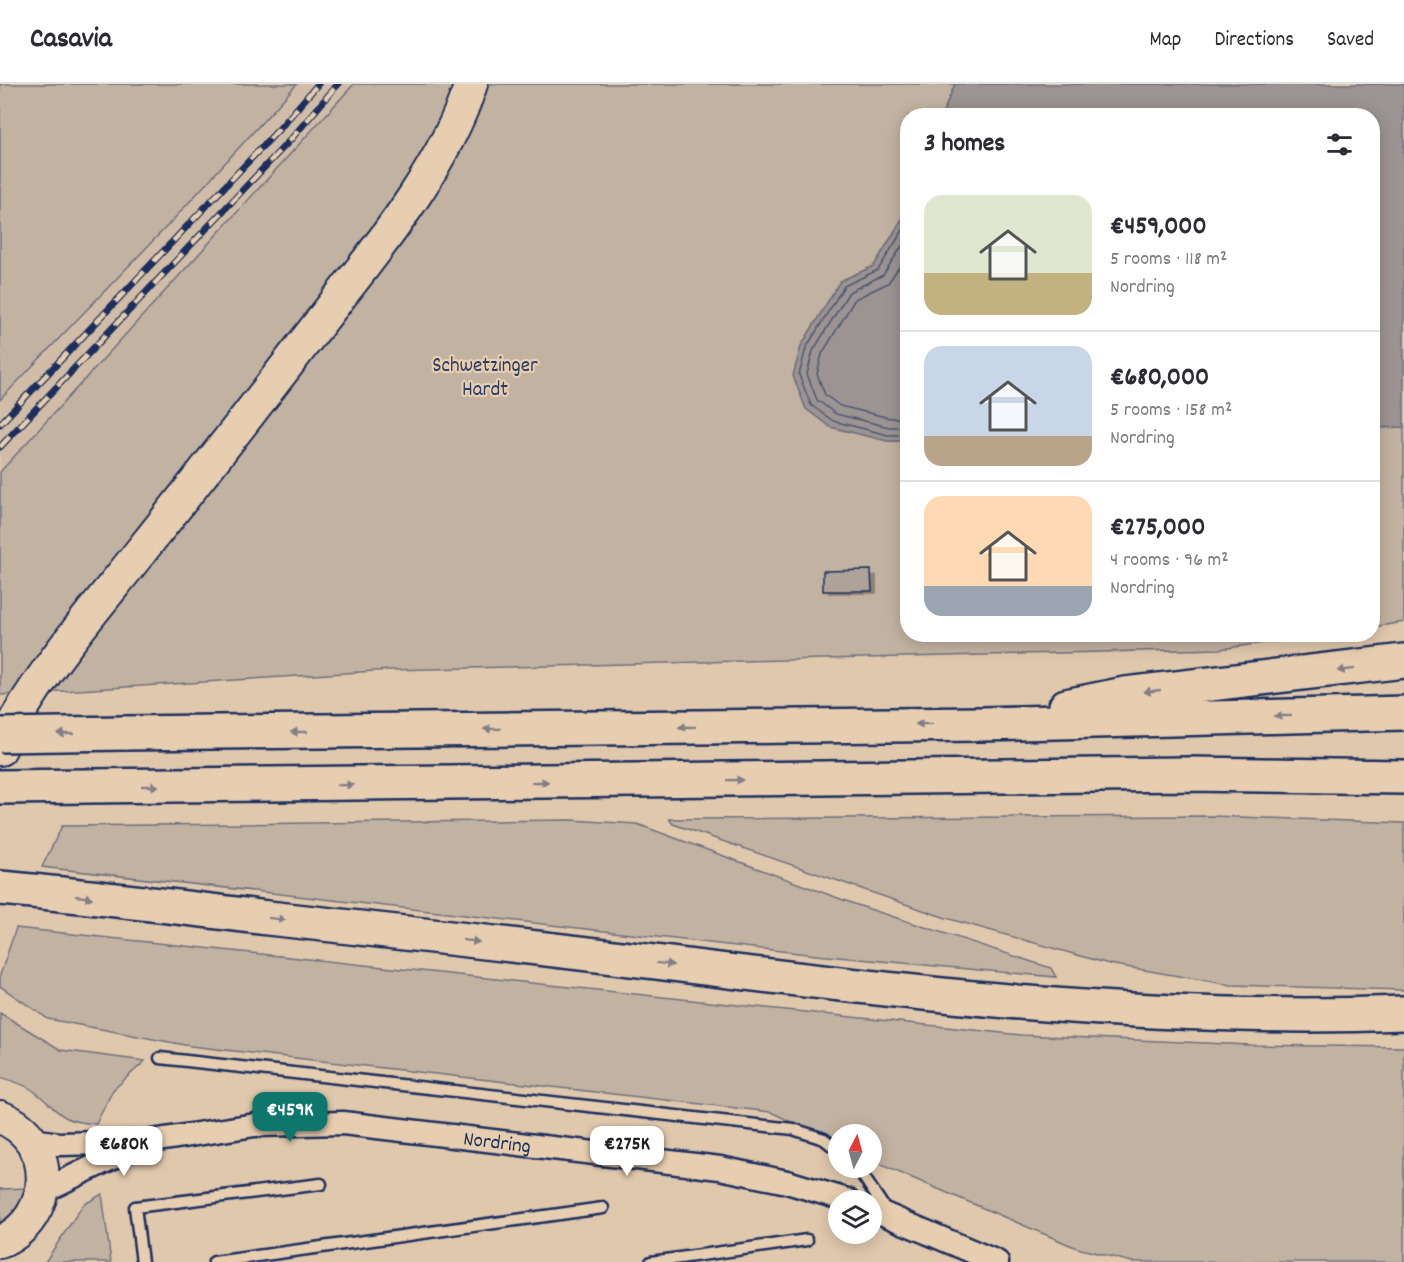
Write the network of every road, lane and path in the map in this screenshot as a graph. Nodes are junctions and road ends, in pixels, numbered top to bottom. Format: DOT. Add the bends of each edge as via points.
graph roads {
  1 [pos="471,84"];
  2 [pos="1404,662"];
  3 [pos="1404,713"];
  4 [pos="982,724"];
  5 [pos="0,735"];
  6 [pos="0,749"];
  7 [pos="1404,777"];
  8 [pos="0,787"];
  9 [pos="13,889"];
  10 [pos="1404,1013"];
  11 [pos="160,1058"];
  12 [pos="0,1117"];
  13 [pos="32,1140"];
  14 [pos="145,1142"];
  15 [pos="828,1142"];
  16 [pos="321,1184"];
  17 [pos="44,1191"];
  18 [pos="828,1194"];
  19 [pos="603,1208"];
  20 [pos="882,1213"];
  21 [pos="807,1240"];
  22 [pos="1,1245"];
  23 [pos="142,1262"];
  24 [pos="214,1262"];
  25 [pos="651,1262"];
  26 [pos="997,1262"];
  1 -- 6 [label="main road" via="439,153 385,239 69,642 14,721"];
  2 -- 4 [label="highway, one-way" via="1125,694"];
  3 -- 4 [label="highway, one-way"];
  4 -- 5 [label="highway, one-way, bridge"];
  8 -- 7 [label="highway, one-way" via="1188,774"];
  9 -- 10 [label="highway, one-way" via="966,997 1099,1007 1330,1016"];
  11 -- 15 [label="lane" via="793,1129"];
  12 -- 13 [label="main road"];
  13 -- 14 [label="street, Nordring" via="59,1144"];
  13 -- 17 [label="main road" via="44,1173"];
  14 -- 17 [label="street, Nordring"];
  14 -- 18 [label="street, Nordring" via="255,1125 343,1124 720,1168"];
  16 -- 23 [label="lane" via="135,1207"];
  17 -- 22 [label="main road" via="29,1222"];
  19 -- 24 [label="lane"];
  20 -- 26 [label="street"];
  21 -- 25 [label="lane"];
}
